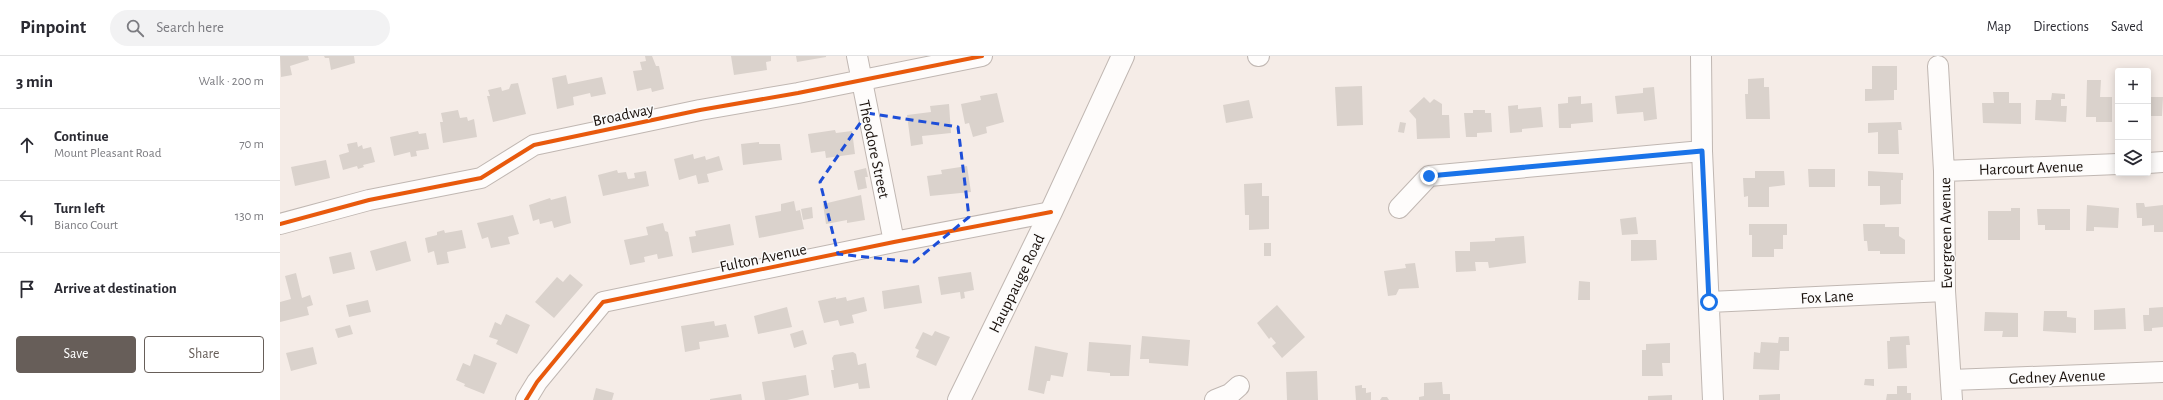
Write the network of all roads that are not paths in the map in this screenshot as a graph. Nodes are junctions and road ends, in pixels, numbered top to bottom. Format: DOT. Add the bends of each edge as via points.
graph roads {
  1 [pos="857,56"];
  2 [pos="982,56"];
  3 [pos="1122,56"];
  4 [pos="1701,56"];
  5 [pos="1938,66"];
  6 [pos="860,80"];
  7 [pos="1702,151"];
  8 [pos="2163,162"];
  9 [pos="2151,163"];
  10 [pos="2115,164"];
  11 [pos="1944,171"];
  12 [pos="1399,208"];
  13 [pos="1051,212"];
  14 [pos="280,224"];
  15 [pos="894,242"];
  16 [pos="1946,291"];
  17 [pos="1709,302"];
  18 [pos="2163,372"];
  19 [pos="1951,380"];
  20 [pos="1239,386"];
  21 [pos="526,400"];
  22 [pos="959,400"];
  23 [pos="1215,400"];
  24 [pos="1713,400"];
  25 [pos="1952,400"];
  1 -- 6 [label="street, Theodore Street"];
  2 -- 6 [label="street, Broadway"];
  3 -- 13 [label="main road, Hauppauge Road"];
  4 -- 7 [label="street"];
  5 -- 11 [label="street, Evergreen Avenue"];
  6 -- 14 [label="street, Broadway" via="534,145 481,178 369,200"];
  6 -- 15 [label="street, Theodore Street"];
  7 -- 12 [label="street" via="1429,176"];
  7 -- 17 [label="street"];
  8 -- 9 [label="street"];
  10 -- 11 [label="street, Harcourt Avenue"];
  11 -- 16 [label="street, Evergreen Avenue"];
  13 -- 15 [label="street, Fulton Avenue"];
  13 -- 22 [label="main road, Hauppauge Road"];
  15 -- 21 [label="street, Fulton Avenue" via="603,302 537,382"];
  16 -- 17 [label="street, Fox Lane"];
  16 -- 19 [label="street, Evergreen Avenue"];
  17 -- 24 [label="street"];
  18 -- 19 [label="street, Gedney Avenue"];
  19 -- 25 [label="street, Evergreen Avenue"];
  20 -- 23 [label="street" via="1230,394"];
}
